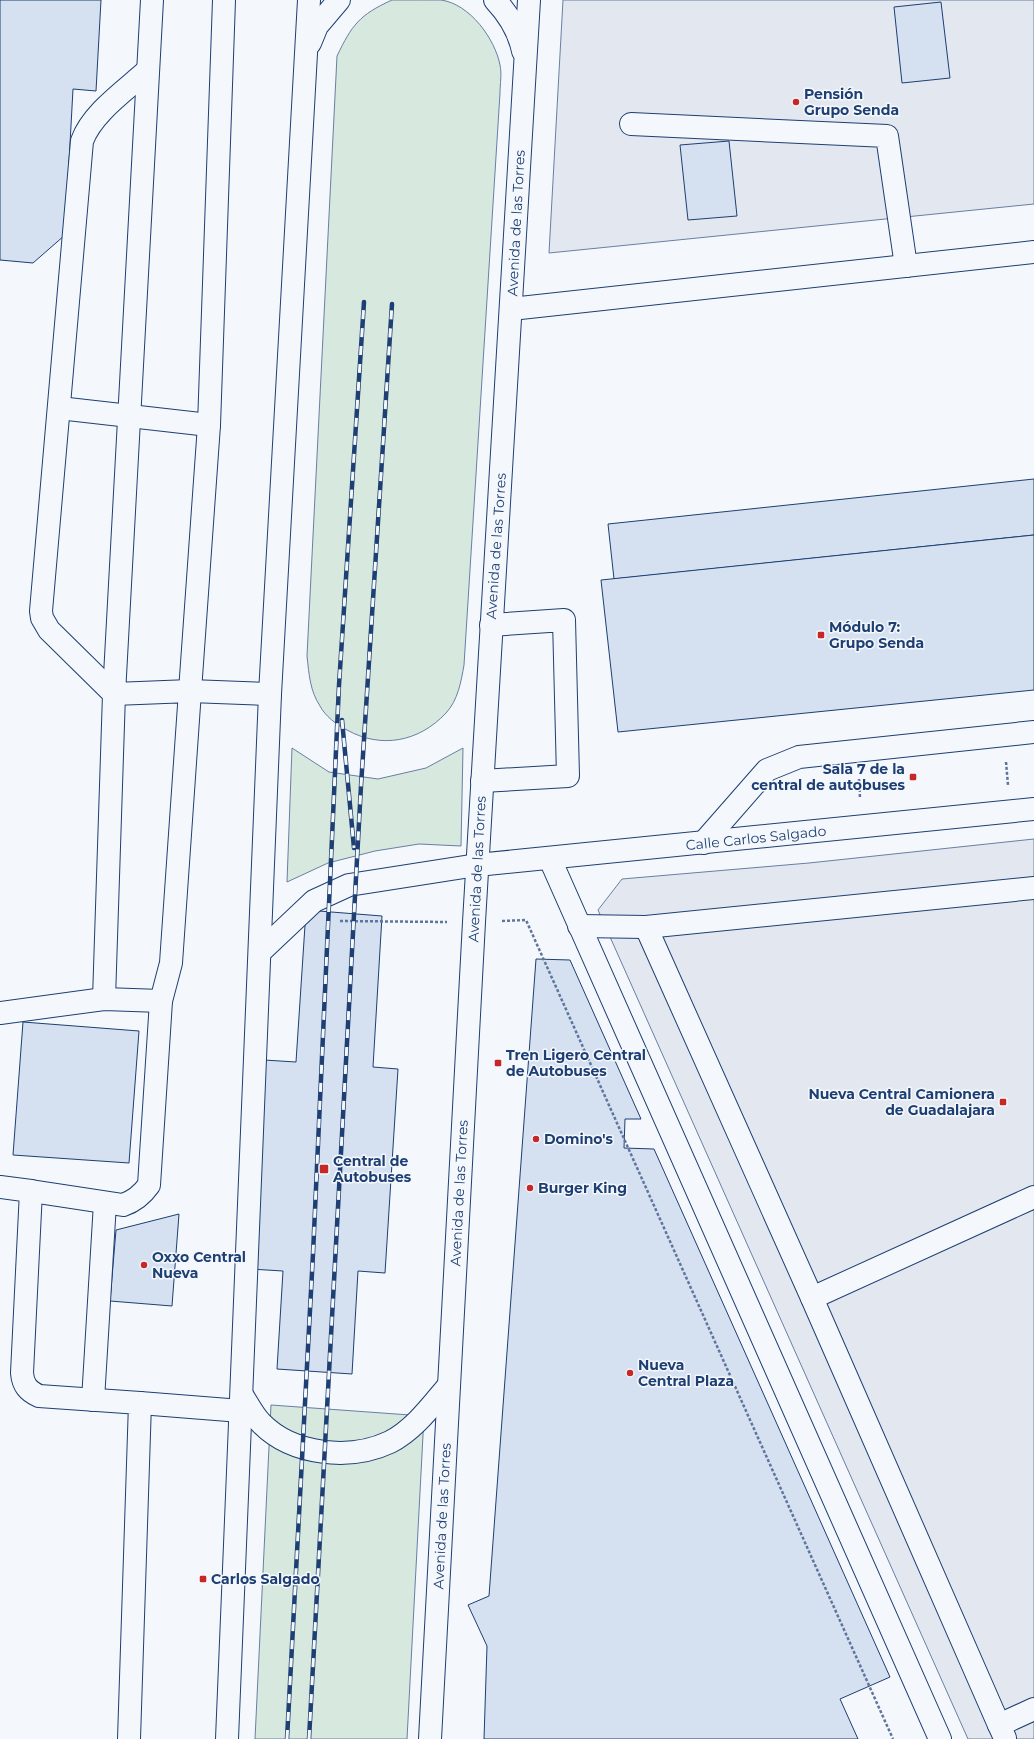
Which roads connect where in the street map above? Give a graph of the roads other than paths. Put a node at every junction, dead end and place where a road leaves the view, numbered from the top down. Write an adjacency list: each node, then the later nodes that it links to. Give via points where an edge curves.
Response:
1 (152, 0): 8 (street)
2 (224, 0): 16 (street)
3 (309, 0): 7 (street)
4 (340, 0): 7 (street, via 317,26)
5 (495, 0): 9 (street, via 506,11 516,29 523,49)
6 (529, 0): 9 (street, Avenida de las Torres)
7 (306, 59): 20 (street)
8 (148, 70): 14 (street, via 95,118 82,141); 15 (street)
9 (526, 70): 13 (street, Avenida de las Torres)
10 (631, 124): 12 (street, via 887,136)
11 (1034, 252): 12 (street)
12 (906, 266): 13 (street)
13 (511, 309): 17 (street, Avenida de las Torres)
14 (59, 408): 15 (street); 19 (street, via 42,618 49,630)
15 (130, 417): 16 (street); 19 (street)
16 (209, 425): 18 (street)
17 (491, 625): 22 (street, Avenida de las Torres); 22 (street, via 564,620 568,776)
18 (190, 691): 19 (street); 20 (street); 32 (street, via 171,963)
19 (114, 694): 31 (street)
20 (270, 694): 30 (street)
21 (1034, 732): 24 (street, via 799,757 767,770)
22 (482, 781): 26 (street, Avenida de las Torres)
23 (1034, 809): 24 (street, Calle Carlos Salgado)
24 (703, 843): 25 (street, Calle Carlos Salgado)
25 (550, 859): 26 (street, Calle Carlos Salgado); 28 (street)
26 (478, 865): 30 (street, Calle Carlos Salgado, via 349,885 314,901); 39 (street, Avenida de las Torres)
27 (1034, 888): 29 (street)
28 (579, 926): 29 (street); 48 (street)
29 (646, 927): 38 (street)
30 (260, 952): 42 (street)
31 (104, 1000): 32 (street); 33 (street)
32 (161, 1001): 37 (street, via 149,1185 142,1195 132,1202 123,1205)
33 (0, 1013)
34 (0, 1187): 35 (street)
35 (32, 1191): 37 (street); 40 (street, via 23,1381 32,1393 39,1396)
36 (1034, 1197): 38 (street)
37 (105, 1203): 40 (street)
38 (812, 1298): 44 (street)
39 (449, 1385): 42 (street, via 391,1442 358,1451 320,1452 288,1441 260,1422); 47 (street, Avenida de las Torres)
40 (93, 1400): 41 (street)
41 (140, 1403): 42 (street); 45 (street)
42 (242, 1403): 46 (street)
43 (1034, 1709): 44 (street)
44 (1002, 1732)
45 (129, 1739)
46 (227, 1739)
47 (430, 1739)
48 (940, 1739)

